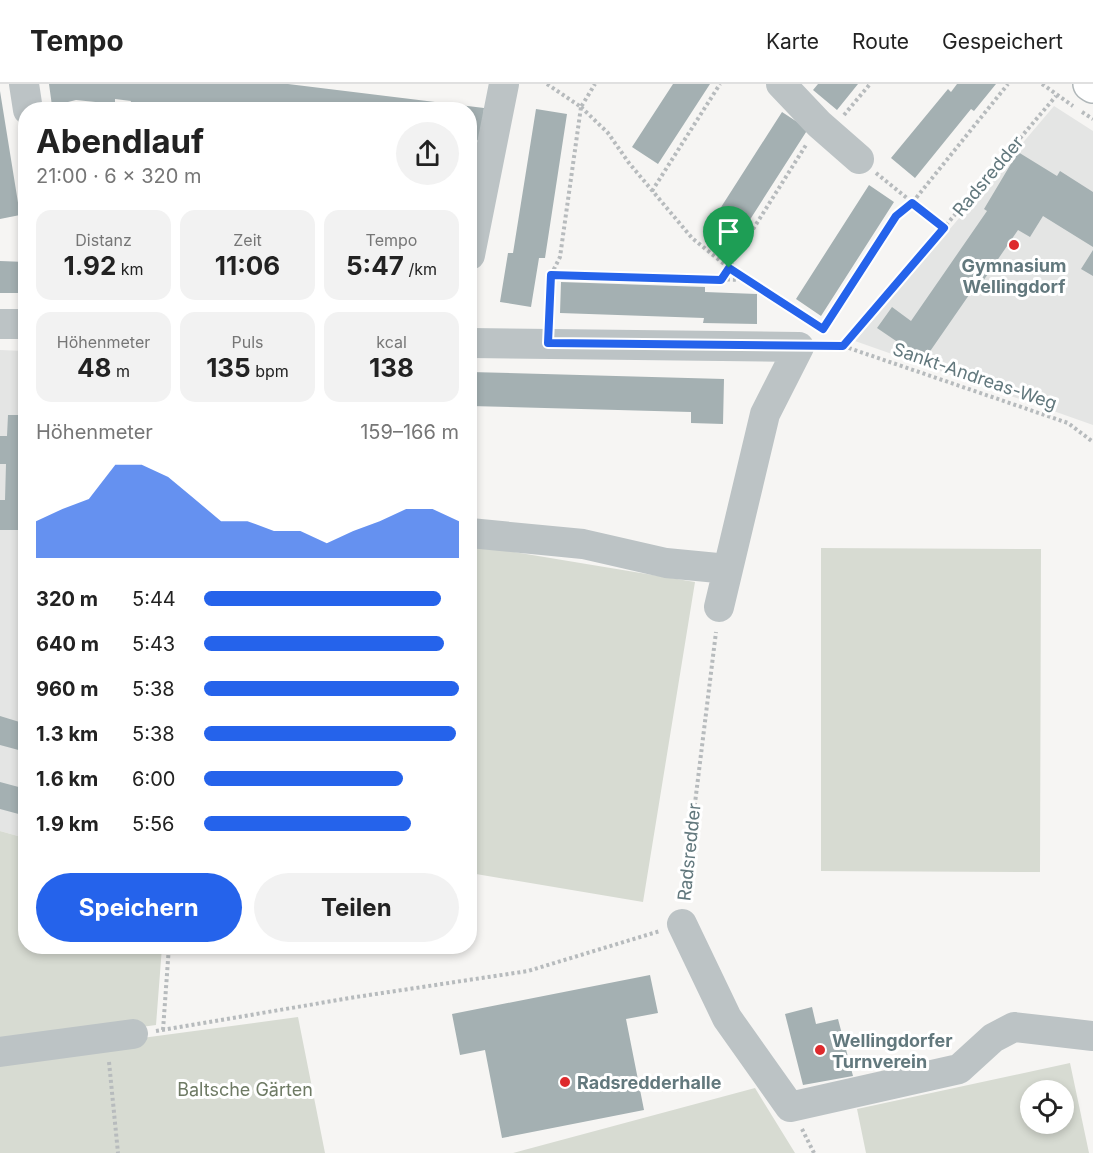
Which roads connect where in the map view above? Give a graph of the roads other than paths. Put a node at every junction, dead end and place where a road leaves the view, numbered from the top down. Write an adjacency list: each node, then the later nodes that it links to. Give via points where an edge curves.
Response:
1 (24, 84): 4 (street)
2 (502, 84): 6 (street)
3 (781, 84): 5 (street)
4 (27, 102)
5 (859, 159)
6 (477, 218)
7 (0, 324): 8 (street)
8 (18, 324)
9 (477, 342): 11 (street, via 806,346 765,414)
10 (477, 534): 11 (street, via 583,544 666,563)
11 (728, 569): 12 (street)
12 (718, 607)
13 (682, 924): 15 (street, Radsredder, via 727,1018 790,1107 959,1069 993,1038 1014,1027)
14 (132, 1034): 16 (street)
15 (1093, 1036)
16 (0, 1052)

